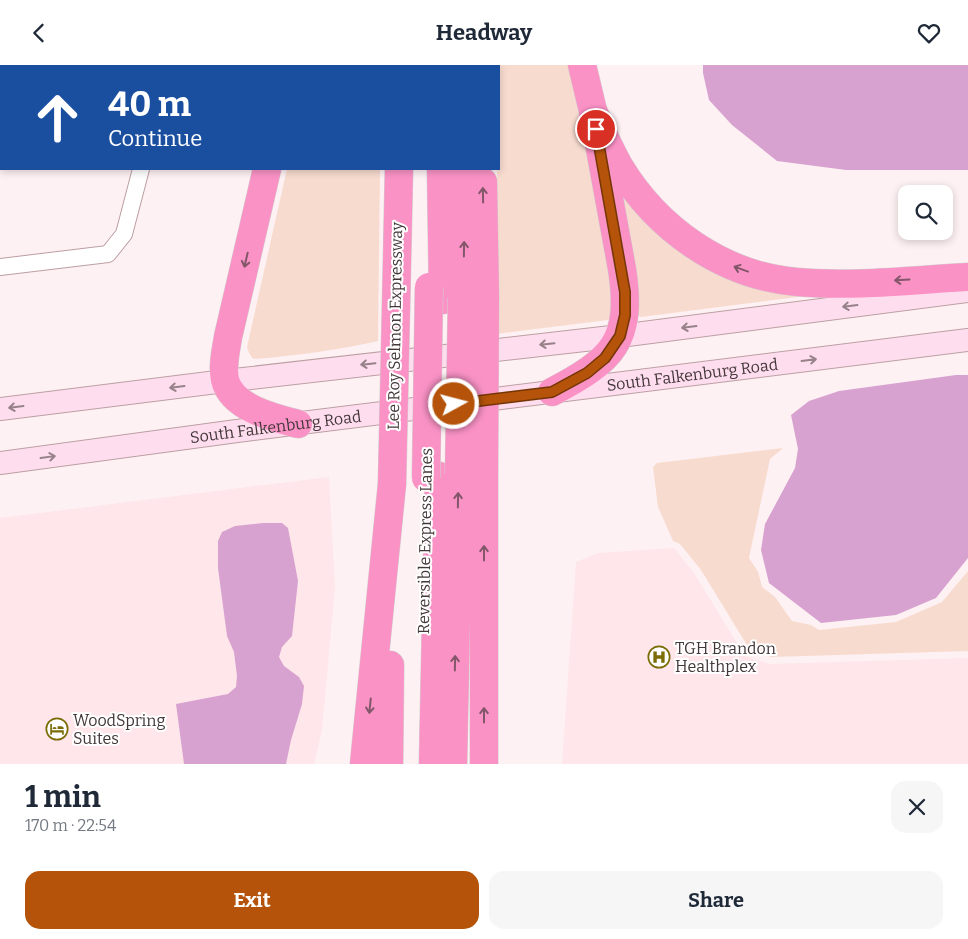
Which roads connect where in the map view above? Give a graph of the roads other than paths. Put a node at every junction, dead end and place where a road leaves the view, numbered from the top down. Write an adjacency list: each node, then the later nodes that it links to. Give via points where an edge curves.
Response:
1 (582, 65): 2 (highway)
2 (593, 111): 11 (highway, one-way to 2, via 837,284 795,282 757,274 722,261 689,243 651,209 619,166); 14 (highway, via 625,292 625,315)
3 (141, 170): 10 (street, via 124,234 108,254)
4 (267, 170): 16 (highway, one-way to 16, via 228,337)
5 (398, 170): 22 (highway, Lee Roy Selmon Expressway, bridge)
6 (431, 170): 13 (highway)
7 (441, 170): 13 (highway)
8 (466, 170): 13 (highway, one-way to 8)
9 (483, 170): 13 (highway, one-way to 9)
10 (0, 267)
11 (968, 277)
12 (968, 291): 14 (street, one-way to 14)
13 (455, 295): 21 (highway, bridge)
14 (620, 336): 16 (street, one-way to 16); 17 (highway, via 596,366)
15 (968, 340): 17 (street, South Falkenburg Road, one-way to 15)
16 (225, 381): 18 (street, one-way to 18); 19 (highway, via 251,408 268,417)
17 (552, 392): 19 (street, South Falkenburg Road)
18 (0, 409)
19 (298, 424): 20 (street, South Falkenburg Road, one-way to 19)
20 (0, 463)
21 (452, 475): 25 (highway, Reversible Express Lanes); 26 (highway); 27 (highway, one-way to 21); 28 (highway, one-way to 21)
22 (392, 484): 23 (highway, one-way to 23); 24 (highway)
23 (364, 764)
24 (389, 764)
25 (420, 764)
26 (433, 764)
27 (453, 764)
28 (484, 764)

